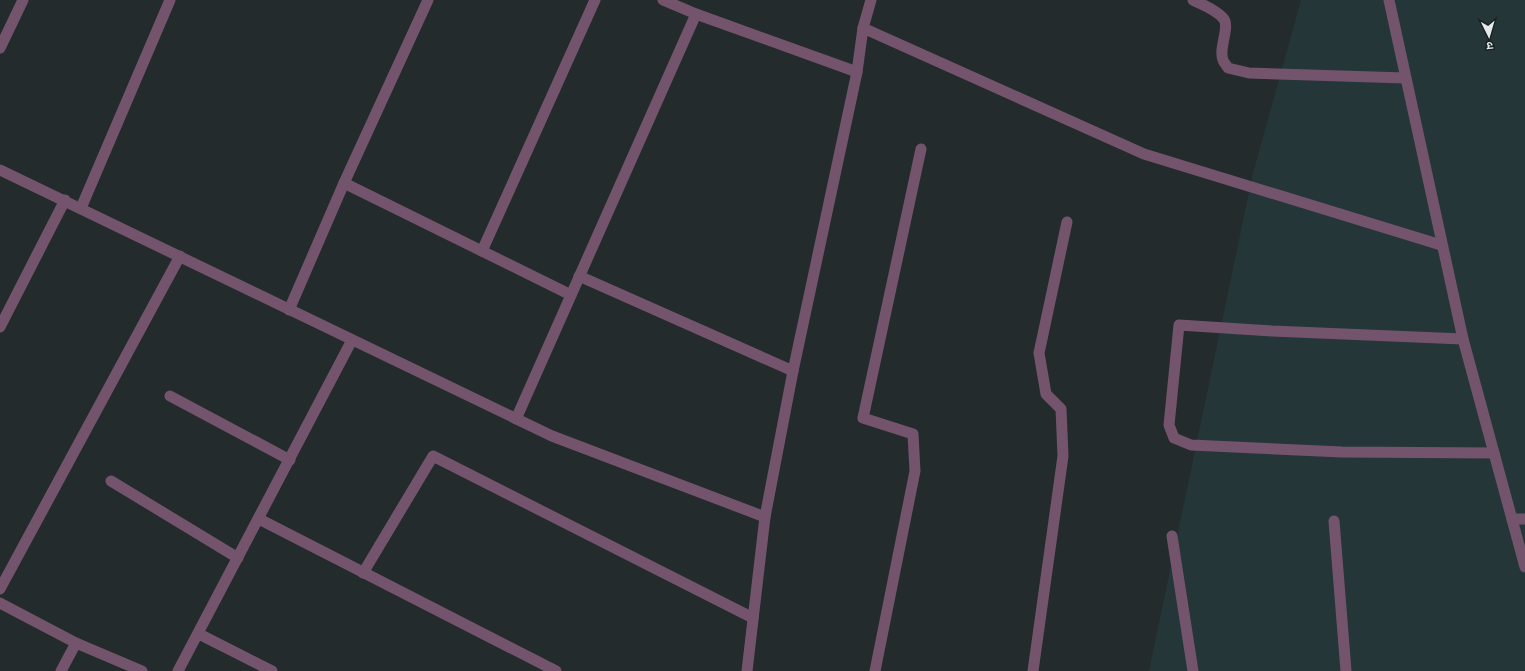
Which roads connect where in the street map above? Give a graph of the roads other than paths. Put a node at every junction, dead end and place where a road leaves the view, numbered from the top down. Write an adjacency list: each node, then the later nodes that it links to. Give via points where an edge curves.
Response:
1 (23, 0): 11 (street)
2 (170, 0): 18 (street)
3 (428, 0): 16 (street)
4 (596, 0): 21 (street)
5 (663, 0): 9 (street)
6 (871, 0): 10 (street)
7 (1193, 0): 13 (street, via 1224,18 1226,27 1222,43 1222,60 1228,68 1248,73)
8 (1389, 0): 13 (street)
9 (696, 14): 12 (street); 23 (street)
10 (863, 28): 12 (street); 20 (street, via 1144,154)
11 (0, 48)
12 (857, 72): 29 (street)
13 (1405, 78): 20 (street)
14 (921, 149): 55 (street, via 863,418 913,434 915,464)
15 (0, 170): 17 (street)
16 (344, 183): 21 (street); 25 (street)
17 (65, 200): 18 (street); 26 (street)
18 (81, 208): 22 (street)
19 (1067, 222): 56 (street, via 1039,353 1046,394 1061,409 1063,456)
20 (1441, 245): 27 (street)
21 (482, 251): 24 (street)
22 (180, 256): 25 (street); 44 (street)
23 (579, 276): 24 (street); 29 (street)
24 (571, 295): 31 (street)
25 (289, 310): 28 (street)
26 (0, 328)
27 (1463, 338): 32 (street); 32 (street, via 1179,325 1169,425 1174,438 1191,445 1342,452)
28 (352, 340): 31 (street); 33 (street)
29 (793, 371): 35 (street)
30 (170, 396): 33 (street)
31 (516, 419): 35 (street, via 552,436)
32 (1494, 453): 37 (street)
33 (290, 460): 36 (street)
34 (111, 481): 41 (street)
35 (765, 517): 46 (street)
36 (259, 519): 41 (street); 43 (street)
37 (1512, 519): 38 (street); 42 (street)
38 (1525, 519)
39 (1334, 521): 58 (street)
40 (1172, 536): 57 (street)
41 (238, 558): 47 (street)
42 (1525, 567)
43 (363, 573): 46 (street, via 433,456); 53 (street)
44 (0, 589)
45 (0, 603): 48 (street)
46 (754, 618): 54 (street)
47 (199, 634): 51 (street); 52 (street)
48 (76, 643): 49 (street); 50 (street)
49 (61, 671)
50 (142, 671)
51 (178, 671)
52 (272, 671)
53 (556, 671)
54 (747, 671)
55 (875, 671)
56 (1032, 671)
57 (1192, 671)
58 (1346, 671)

